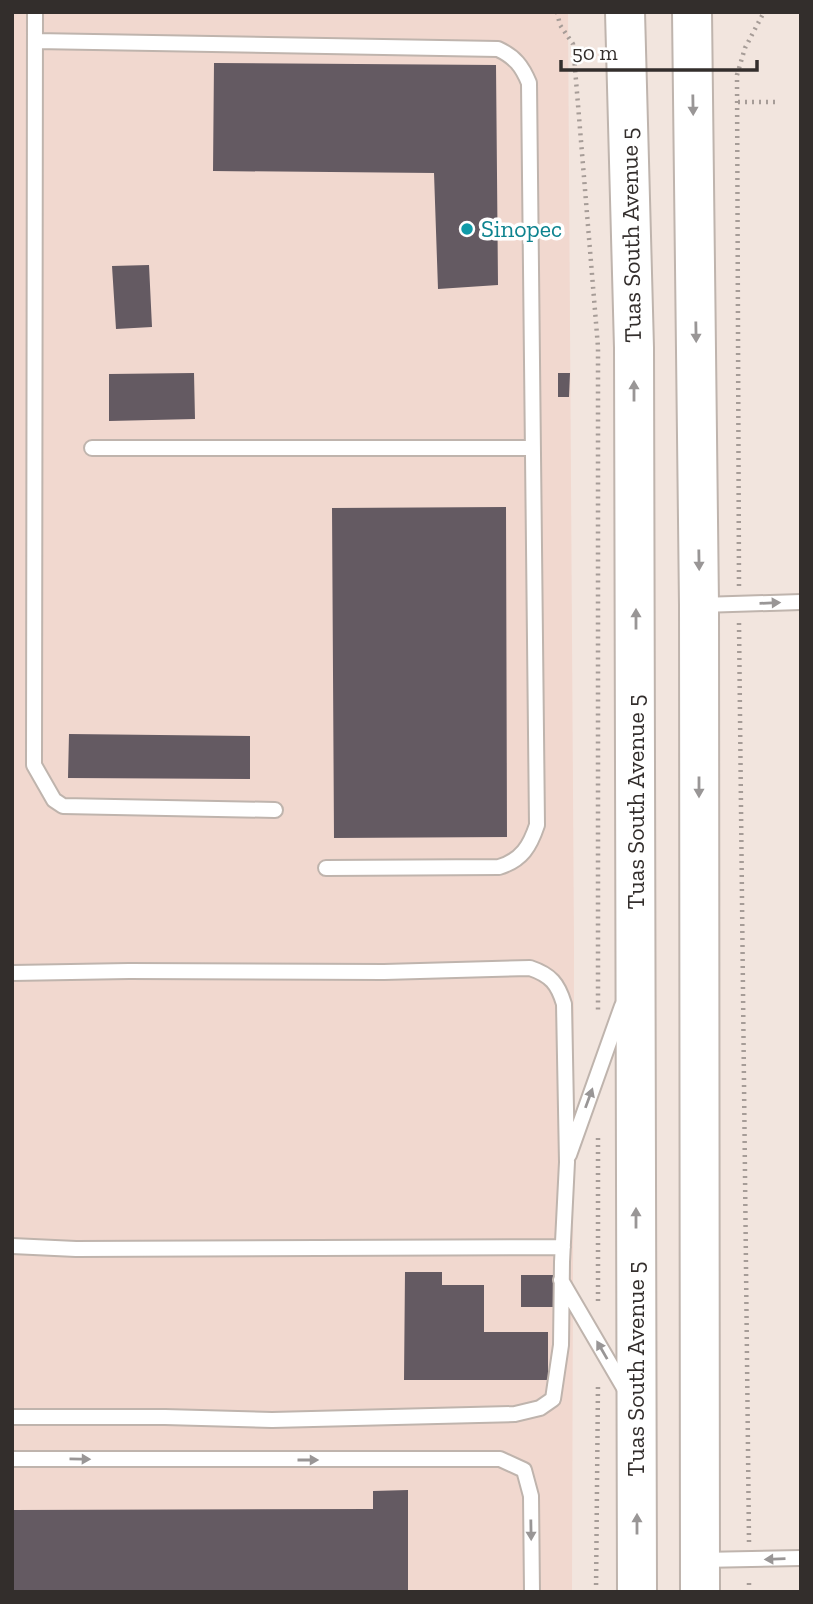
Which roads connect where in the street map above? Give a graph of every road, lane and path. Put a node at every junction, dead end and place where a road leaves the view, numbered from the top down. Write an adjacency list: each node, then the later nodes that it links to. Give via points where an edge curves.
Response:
1 (36, 12): 6 (lane)
2 (557, 12): 18 (path, via 573,44 598,347)
3 (625, 12): 16 (street, Tuas South Avenue 5, one-way to 3, via 633,279)
4 (764, 12): 7 (path, via 737,75)
5 (697, 19): 13 (street, one-way to 13)
6 (36, 41): 10 (lane, via 498,49 512,56 528,83); 14 (lane, via 34,765 54,800 63,806)
7 (738, 102): 8 (path); 12 (path)
8 (778, 102)
9 (92, 448): 10 (lane)
10 (533, 448): 15 (lane, via 537,825 530,846 499,867)
11 (801, 602): 12 (lane, one-way to 11)
12 (739, 604): 13 (lane); 29 (path)
13 (699, 605): 30 (street, one-way to 30)
14 (275, 810)
15 (326, 868)
16 (636, 968): 20 (lane, one-way to 16); 25 (street, Tuas South Avenue 5, one-way to 16)
17 (12, 974): 20 (lane, via 540,971 559,987 564,1004)
18 (598, 1022)
19 (598, 1129): 24 (path)
20 (567, 1163): 22 (lane)
21 (12, 1246): 22 (lane)
22 (563, 1247): 23 (lane)
23 (561, 1280): 24 (lane); 26 (lane, via 561,1345 553,1399 540,1408 515,1414 272,1420)
24 (598, 1343): 25 (lane, one-way to 24); 32 (path)
25 (637, 1409): 33 (street, Tuas South Avenue 5, one-way to 25)
26 (12, 1418)
27 (12, 1459): 31 (lane, one-way to 31, via 500,1459 524,1470 531,1496)
28 (801, 1558): 29 (lane, one-way to 29)
29 (749, 1559): 30 (lane); 34 (path)
30 (700, 1576)
31 (532, 1592)
32 (596, 1592)
33 (636, 1592)
34 (749, 1592)

